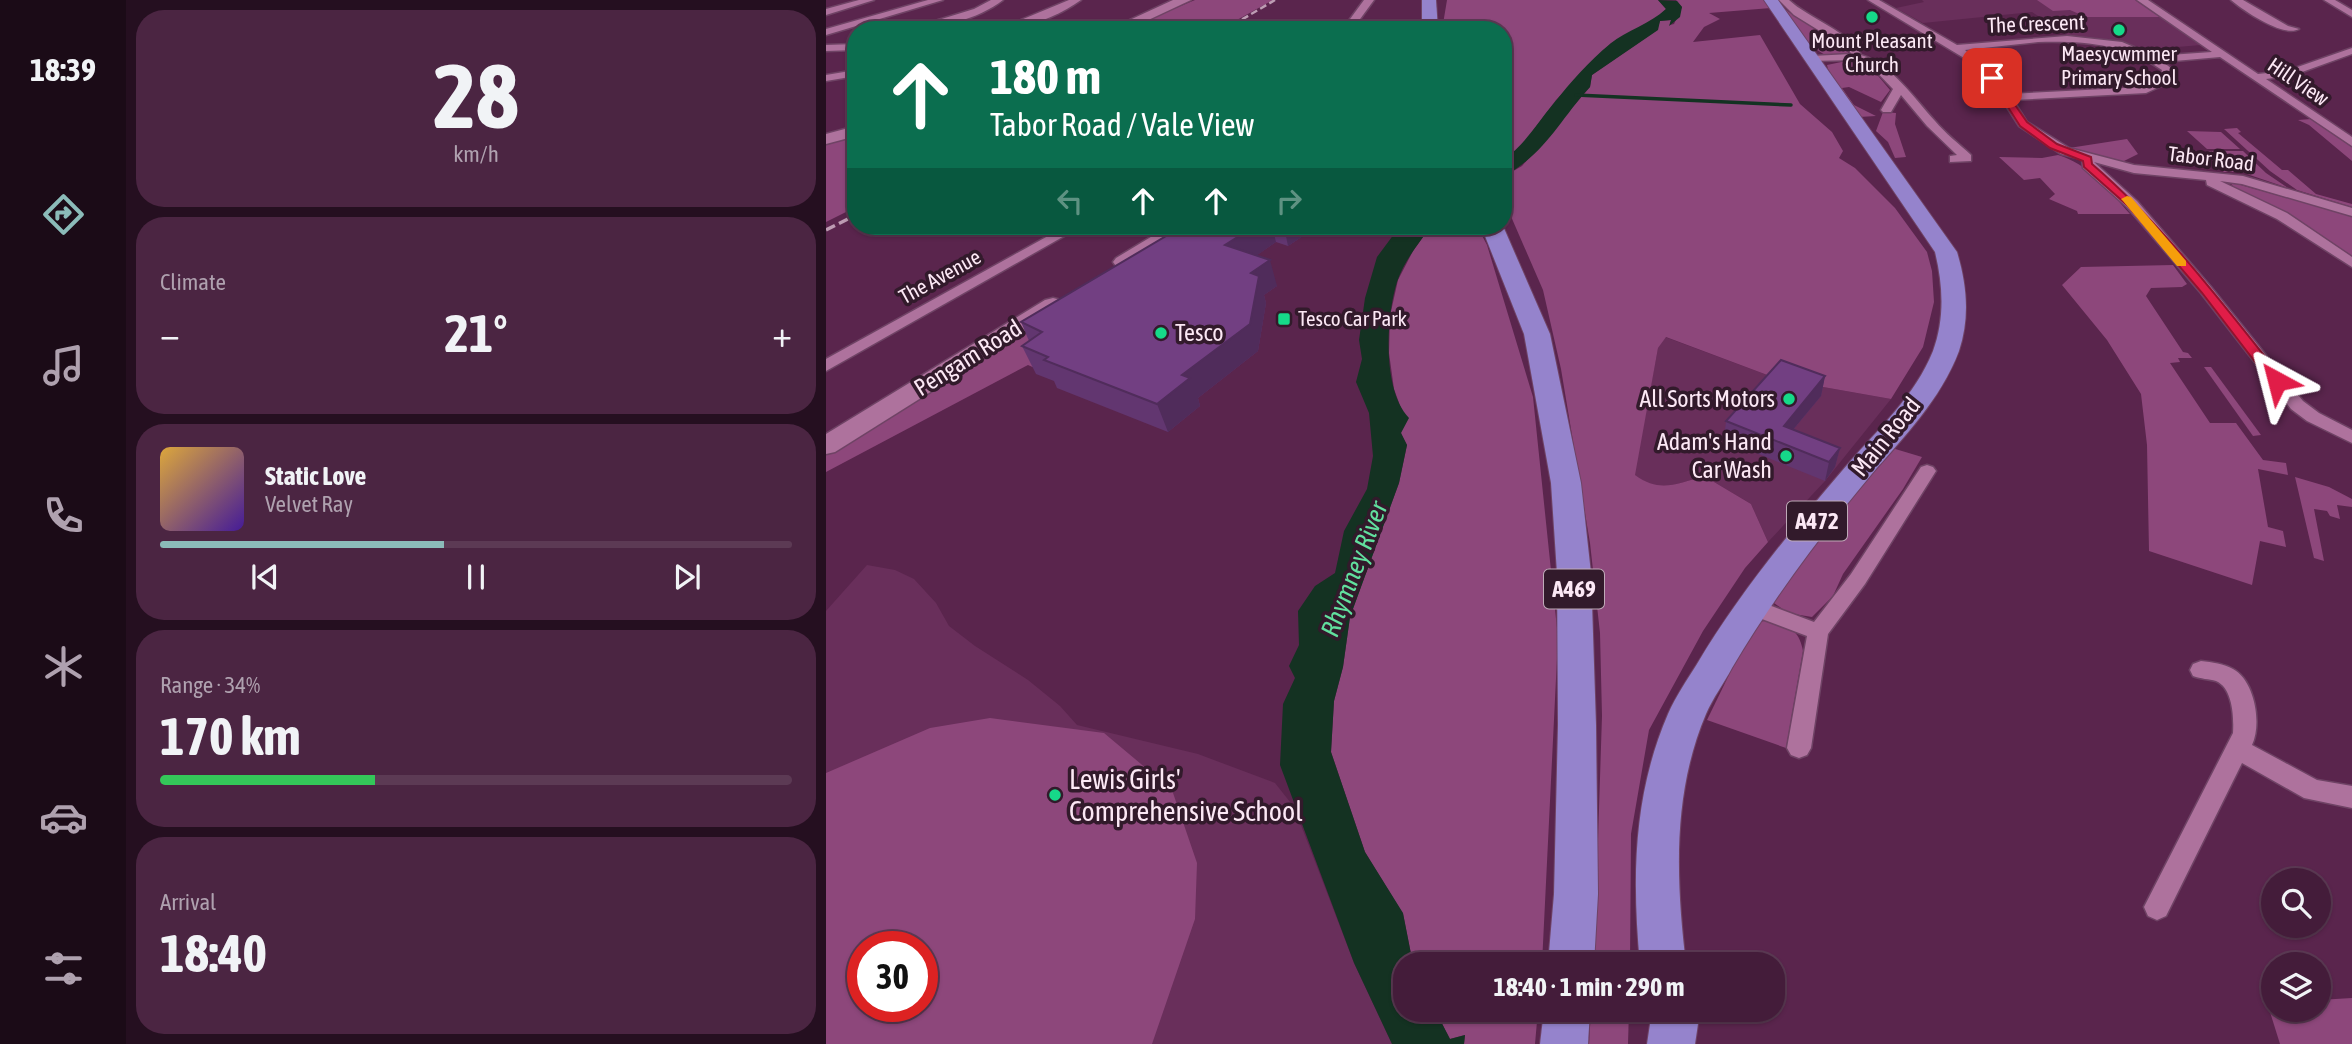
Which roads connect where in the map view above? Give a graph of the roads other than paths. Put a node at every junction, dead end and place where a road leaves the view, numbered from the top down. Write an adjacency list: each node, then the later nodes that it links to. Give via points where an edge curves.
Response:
1 (869, 0): 15 (street)
2 (938, 0): 17 (street)
3 (998, 0): 18 (street)
4 (1076, 0): 19 (street)
5 (1184, 0): 20 (street)
6 (1368, 0): 21 (street)
7 (1429, 0): 22 (main road)
8 (1439, 0): 23 (main road)
9 (1771, 0): 33 (main road, Main Road / A472)
10 (1784, 0): 32 (street, via 1856,50)
11 (1873, 0): 29 (street, Tabor Road)
12 (2142, 0): 31 (street, Hill View)
13 (2236, 0): 25 (street, via 2286,29)
14 (2329, 0): 16 (street)
15 (826, 12)
16 (2352, 14)
17 (864, 21)
18 (942, 21)
19 (1029, 21)
20 (1136, 21)
21 (1353, 21)
22 (1430, 21)
23 (1432, 21)
24 (847, 26): 26 (street)
25 (2294, 29)
26 (826, 32)
27 (847, 47): 28 (street)
28 (826, 48)
29 (1956, 48): 34 (street, The Crescent, via 2073,38 2123,46); 39 (street, Tabor Road, via 1992,78)
30 (2352, 51): 36 (street, via 2287,74)
31 (2222, 54): 34 (street, The Crescent); 36 (street, Hill View)
32 (1857, 58): 33 (street); 38 (street, via 1876,63)
33 (1812, 59): 58 (main road, Main Road / A472, via 1946,252 1954,277 1955,322 1940,365 1909,411 1809,531)
34 (2156, 59): 39 (street, via 2168,69 2168,77 2146,90)
35 (847, 74): 37 (street)
36 (2255, 77): 43 (street, Hill View)
37 (826, 78)
38 (1899, 89): 40 (street); 44 (street, via 1967,158)
39 (2006, 97): 45 (street, Tabor Road, via 2023,124 2042,139)
40 (1887, 110)
41 (847, 133): 42 (street)
42 (826, 139)
43 (2352, 142)
44 (1954, 159)
45 (2088, 159): 46 (street, Tabor Road); 55 (street, via 2087,165 2132,204 2206,290 2297,405)
46 (2197, 176): 47 (street, Tabor Road, via 2243,180); 51 (street, via 2282,216)
47 (2352, 212)
48 (1059, 235): 54 (street, The Avenue)
49 (1167, 235): 52 (street)
50 (1496, 235): 65 (main road, A469, via 1538,334 1566,483 1574,573 1577,725)
51 (2352, 263)
52 (1110, 270)
53 (1074, 292): 56 (street, Pengam Road)
54 (826, 366)
55 (2352, 437)
56 (826, 446)
57 (1927, 471): 59 (street)
58 (1753, 607): 59 (street); 66 (main road, Main Road / A472, via 1685,718 1668,771 1656,830)
59 (1818, 632): 61 (street)
60 (2201, 670): 62 (street, via 2222,674 2236,687 2246,724)
61 (1799, 748)
62 (2238, 749): 63 (street, via 2313,790); 64 (street)
63 (2352, 797)
64 (2157, 907)
65 (1572, 952)
66 (1662, 952)
67 (1566, 1022): 68 (main road)
68 (1564, 1044)

